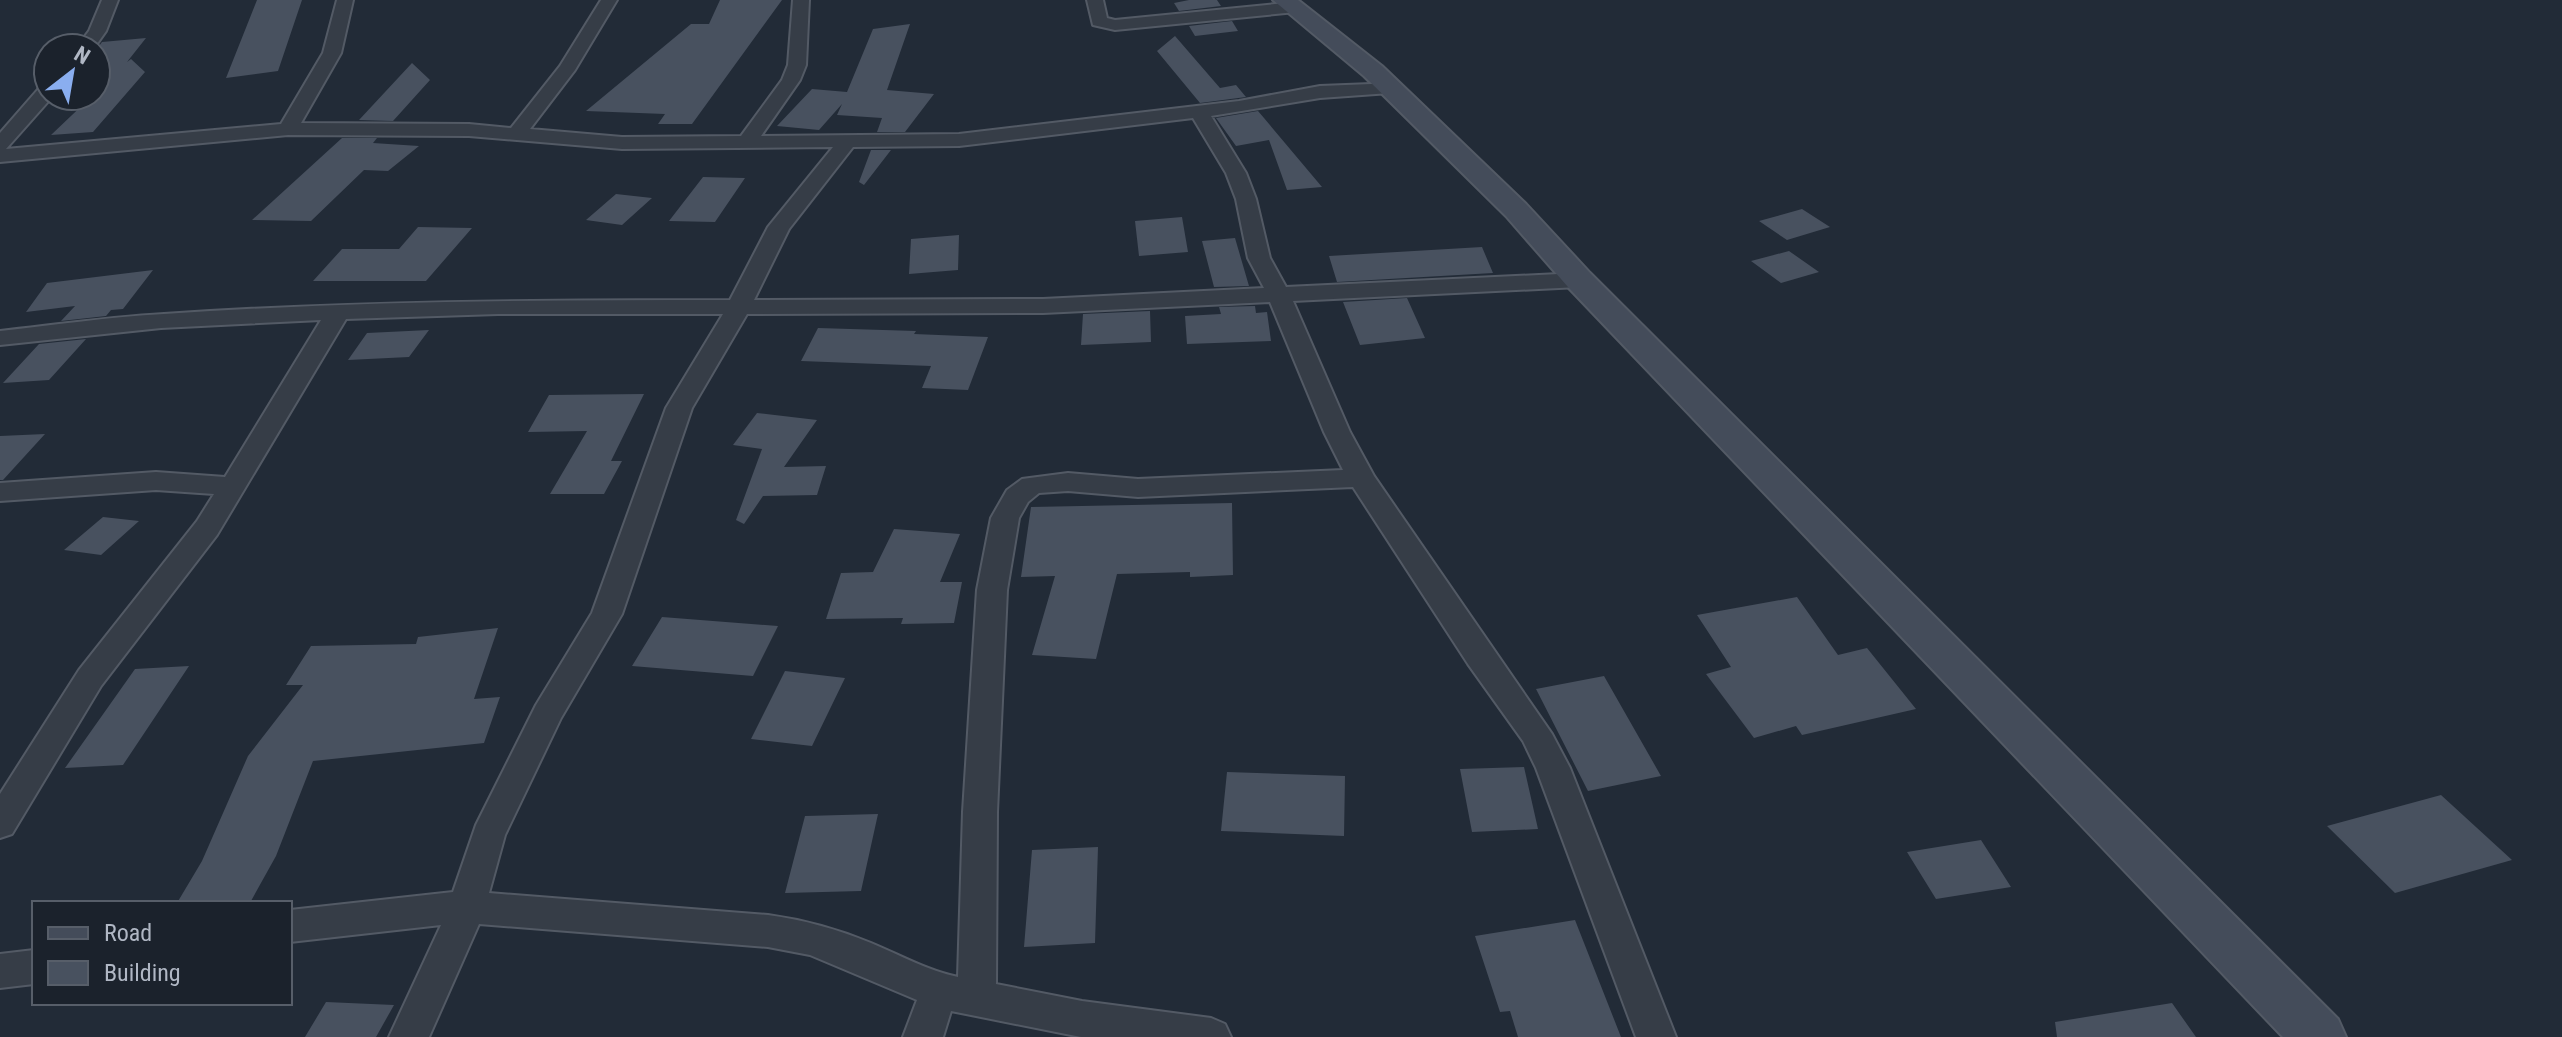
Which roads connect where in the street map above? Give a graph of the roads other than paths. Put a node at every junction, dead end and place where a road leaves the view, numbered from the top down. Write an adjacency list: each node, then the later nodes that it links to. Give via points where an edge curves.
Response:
1 (110, 0): 7 (street)
2 (345, 0): 11 (street, via 332,53)
3 (609, 0): 12 (street, via 558,84)
4 (801, 0): 13 (street, via 797,65)
5 (1095, 0): 6 (street, via 1099,21 1115,25)
6 (1290, 4): 8 (street)
7 (96, 32)
8 (1390, 87): 10 (street, via 1320,92); 17 (street)
9 (32, 108): 15 (street)
10 (1199, 112): 14 (street, via 979,139); 18 (street, via 1236,173 1259,258)
11 (288, 129): 12 (street); 16 (street)
12 (516, 134): 13 (street, via 622,143)
13 (748, 140): 14 (street)
14 (846, 143): 19 (street, via 779,227)
15 (0, 145)
16 (0, 156)
17 (1579, 280): 18 (street); 36 (street)
18 (1279, 296): 19 (street, via 1043,306); 22 (street)
19 (739, 306): 20 (street); 26 (street, via 679,408 607,614 547,714 488,835)
20 (338, 312): 21 (street, via 161,321); 23 (street)
21 (0, 338)
22 (1361, 478): 31 (street, via 1138,488 1068,482 1032,485 1017,496 1005,518 992,590); 35 (street, via 1536,734)
23 (233, 486): 24 (street, via 156,481); 25 (street, via 207,528 90,678)
24 (0, 492)
25 (0, 824)
26 (467, 907): 27 (street); 30 (street, via 810,938); 32 (street)
27 (292, 926)
28 (32, 967): 29 (street)
29 (0, 971)
30 (939, 991): 31 (street); 33 (street)
31 (977, 999): 34 (street)
32 (409, 1037)
33 (923, 1037)
34 (1211, 1037)
35 (1656, 1037)
36 (2319, 1037)

